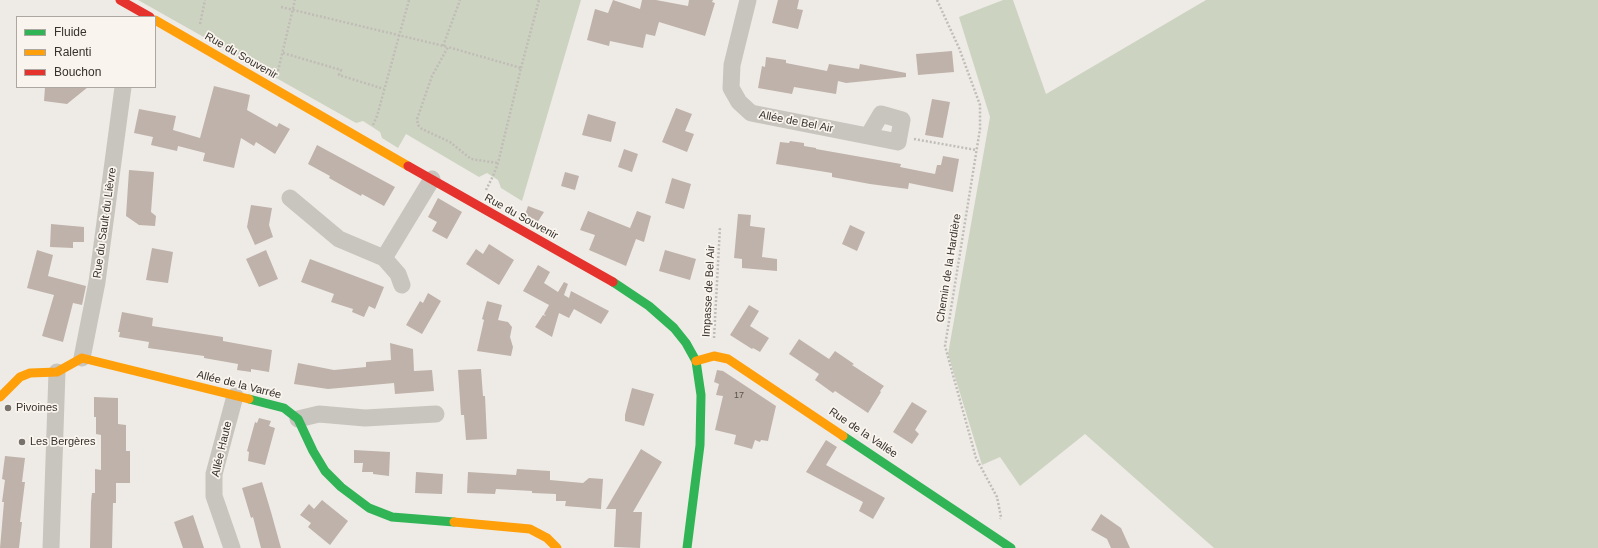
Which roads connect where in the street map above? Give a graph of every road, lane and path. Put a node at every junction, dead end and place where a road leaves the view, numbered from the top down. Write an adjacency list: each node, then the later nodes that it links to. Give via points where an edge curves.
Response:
1 (120, 0): 11 (street)
2 (205, 0): 13 (path)
3 (295, 0): 10 (path)
4 (409, 0): 14 (path)
5 (460, 0): 15 (path)
6 (539, 0): 17 (path)
7 (748, 0): 21 (street, Allée de Bel Air, via 732,65 731,88 739,102 751,113)
8 (937, 0): 23 (path, Chemin de la Hardière, via 959,48 980,105 980,129)
9 (281, 8): 10 (path)
10 (293, 11): 14 (path); 19 (path, via 282,53 341,70 339,75)
11 (140, 14)
12 (156, 21): 25 (street, Rue du Souvenir)
13 (200, 29)
14 (399, 36): 15 (path); 19 (path)
15 (443, 46): 16 (path)
16 (448, 47): 17 (path); 24 (path, via 432,76 417,119 418,125 422,130 450,142 471,159)
17 (521, 68): 24 (path)
18 (123, 88): 32 (street, Rue du Sault du Lièvre, via 97,282)
19 (384, 89): 20 (path)
20 (372, 127)
21 (868, 136): 22 (street, Allée de Bel Air, via 898,142); 22 (street, via 881,114 902,120)
22 (899, 136): 23 (path)
23 (976, 150): 39 (path, Chemin de la Hardière, via 945,346 976,458 997,498 1001,517)
24 (498, 162): 27 (path)
25 (432, 179): 27 (street, Rue du Souvenir); 29 (street)
26 (290, 198): 29 (street, via 339,239)
27 (477, 206): 33 (street, Rue du Souvenir, via 624,289 649,306 674,328)
28 (720, 228): 31 (path, Impasse de Bel Air)
29 (384, 258): 30 (street, via 398,274)
30 (402, 285)
31 (714, 356): 33 (street); 39 (street, Rue de la Vallée, via 728,358 744,368)
32 (82, 358): 34 (street); 35 (street, Allée de la Varrée)
33 (696, 361): 43 (street, Rue du Souvenir, via 700,395 700,445)
34 (57, 372): 36 (street, via 30,372 20,377); 40 (street)
35 (235, 396): 38 (street, Allée de la Varrée, via 284,408); 41 (street, Allée Haute, via 214,474 214,496)
36 (0, 397)
37 (436, 414): 38 (street, via 365,418 319,414)
38 (298, 418): 42 (street, via 325,471 369,508 392,517 530,529 547,538)
39 (992, 536): 44 (street, Rue de la Vallée)
40 (51, 548)
41 (232, 548)
42 (557, 548)
43 (687, 548)
44 (1011, 548)

